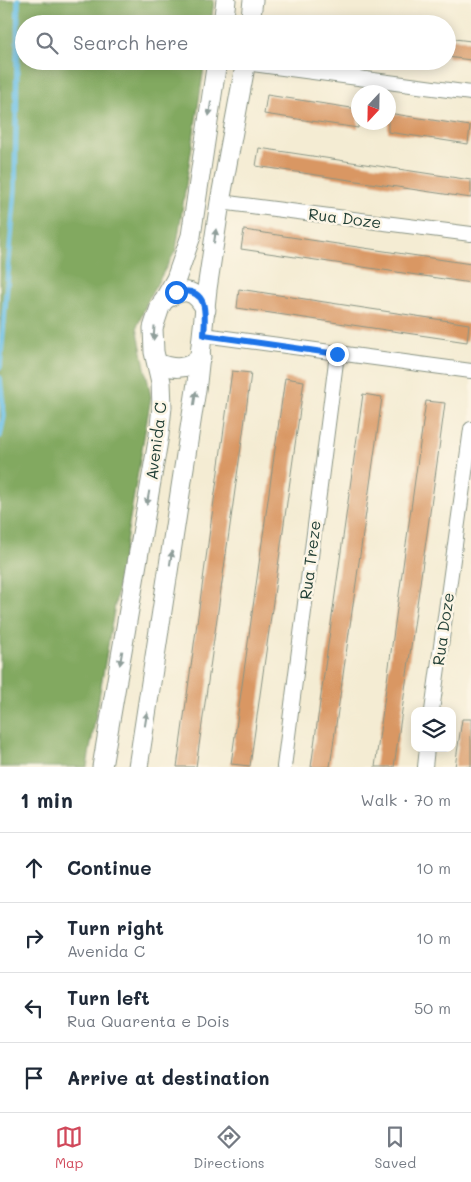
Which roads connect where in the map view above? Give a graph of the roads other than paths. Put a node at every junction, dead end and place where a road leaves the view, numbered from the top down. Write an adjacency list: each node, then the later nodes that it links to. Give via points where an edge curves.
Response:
1 (226, 0): 3 (street)
2 (253, 0): 4 (street)
3 (224, 15)
4 (251, 15)
5 (216, 70): 11 (street, Avenida C, one-way to 11, via 191,236 176,279)
6 (245, 70): 9 (street, Avenida C)
7 (304, 70): 8 (street)
8 (471, 93)
9 (220, 202): 10 (street, Rua Doze); 12 (street, Avenida C, one-way to 9)
10 (471, 234)
11 (163, 301): 12 (street, via 176,292 184,291 200,298); 16 (street, Avenida C, one-way to 16, via 153,328)
12 (206, 310): 13 (street, Avenida C)
13 (204, 335): 14 (street); 15 (street, Avenida C)
14 (337, 354): 17 (street); 23 (street, Rua Treze)
15 (201, 357): 16 (street, via 186,368); 22 (street, Avenida C, one-way to 15)
16 (157, 363): 21 (street, Avenida C, one-way to 21, via 162,407 159,435)
17 (471, 372)
18 (471, 429): 19 (street, Rua Doze)
19 (433, 707)
20 (426, 752): 24 (street)
21 (102, 767)
22 (138, 767)
23 (284, 767)
24 (424, 767)

